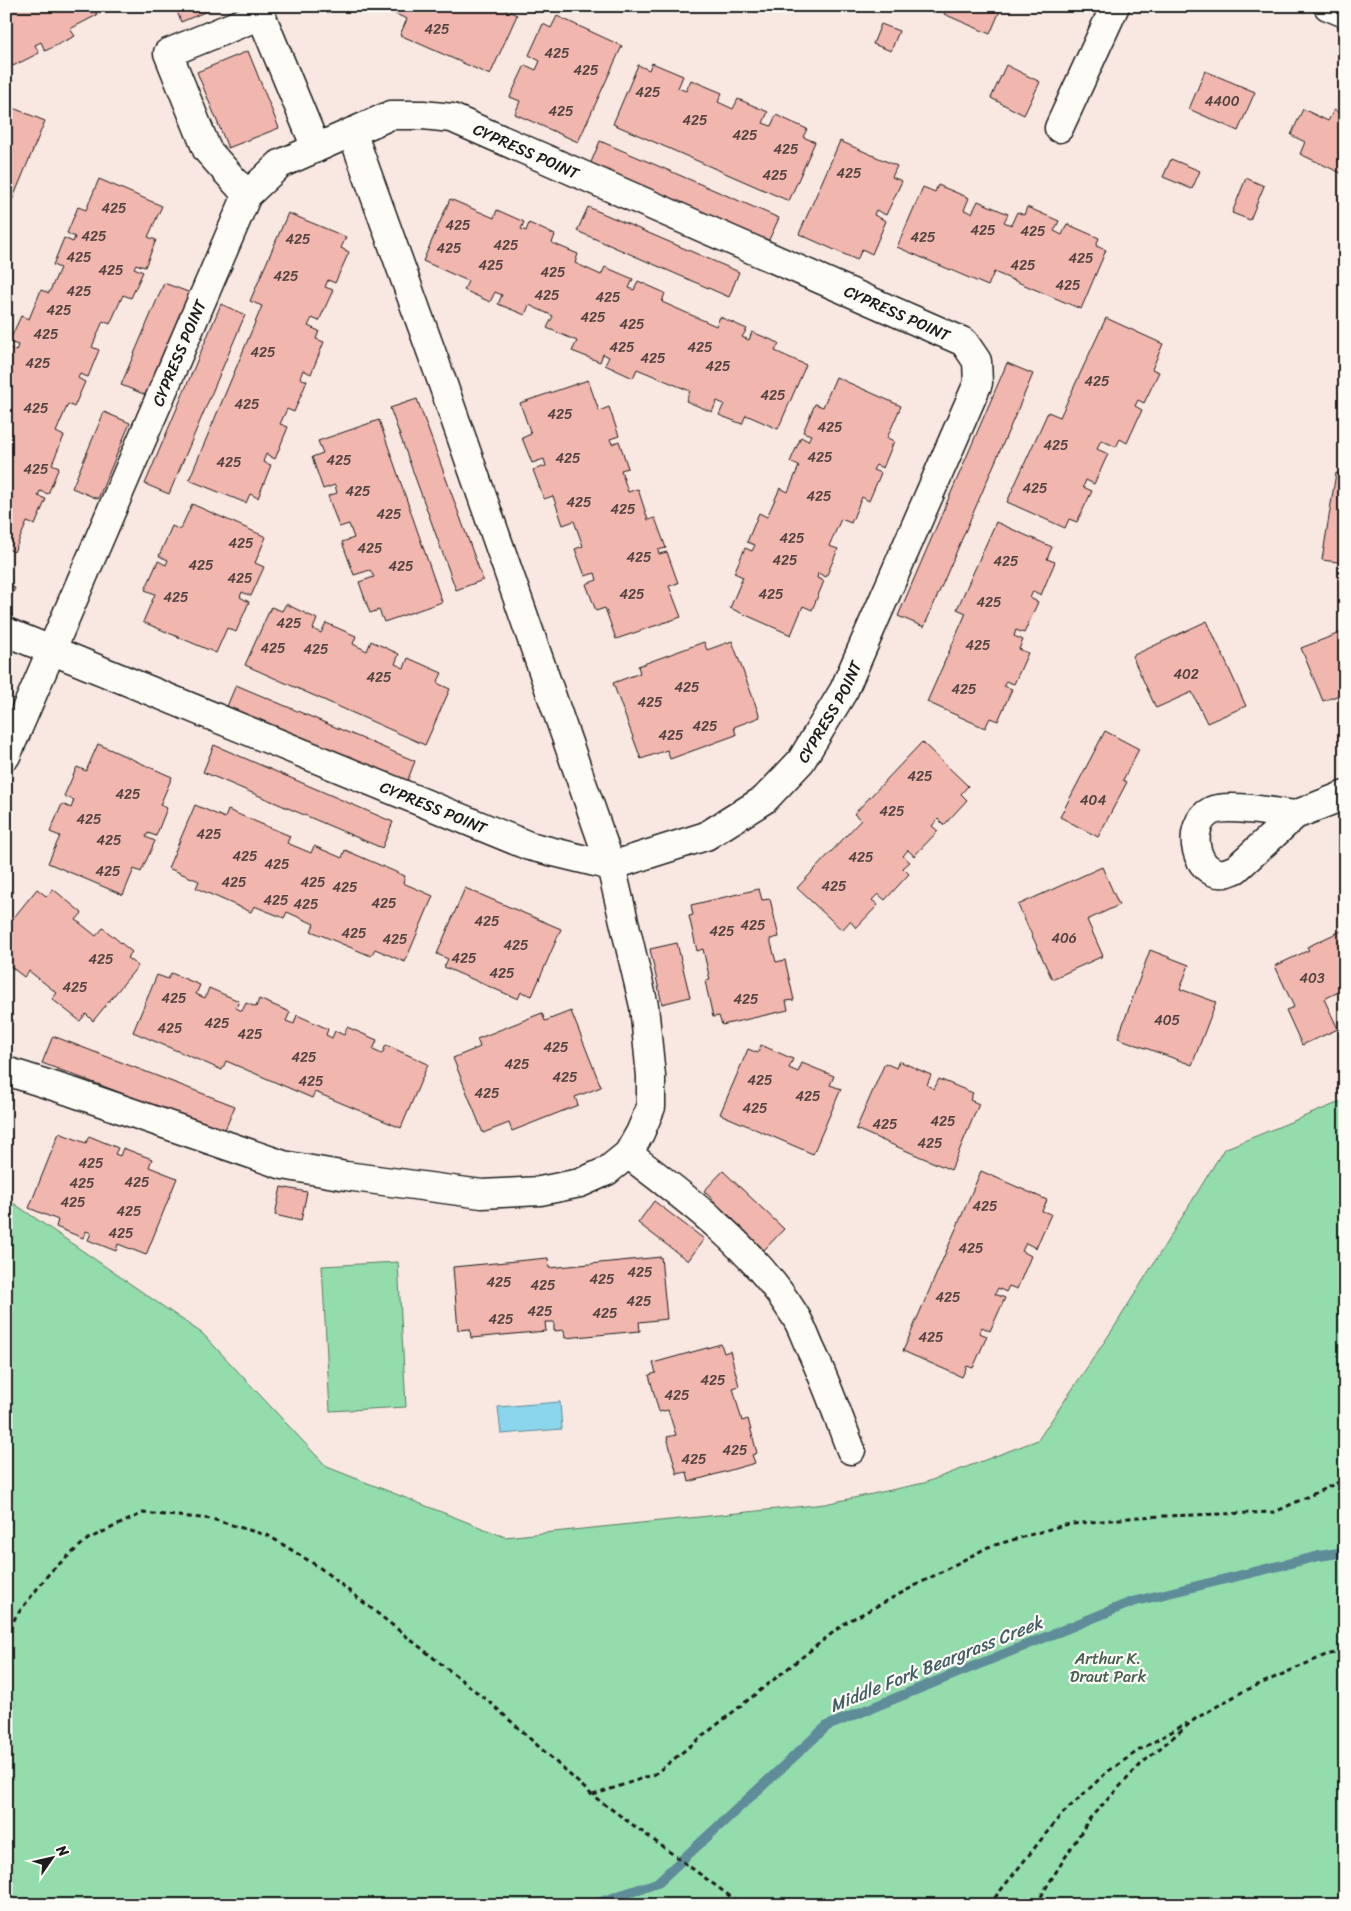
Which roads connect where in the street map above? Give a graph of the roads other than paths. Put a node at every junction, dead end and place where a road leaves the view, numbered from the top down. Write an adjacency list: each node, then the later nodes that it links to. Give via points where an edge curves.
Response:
1 (1115, 6): 4 (street)
2 (1328, 6): 3 (street)
3 (1345, 13)
4 (1059, 128)
5 (352, 132): 6 (street, CYPRESS POINT); 13 (street); 13 (street, CYPRESS POINT, via 391,115 452,118 964,342 977,361 978,384 844,690 801,761 765,799 706,836)
6 (316, 148): 7 (street, CYPRESS POINT, via 280,164); 7 (street, via 261,14 168,53 207,150)
7 (248, 195): 9 (street, CYPRESS POINT)
8 (6, 632): 9 (street, CYPRESS POINT)
9 (51, 650): 10 (street); 13 (street, CYPRESS POINT, via 528,846)
10 (6, 756)
11 (1345, 795): 12 (street)
12 (1295, 815)
13 (611, 866): 15 (street, via 644,1006 651,1076 651,1107)
14 (6, 1071): 15 (street, via 283,1165 462,1192 540,1191 580,1183 607,1171)
15 (628, 1154): 16 (street, via 687,1199 773,1283 796,1315)
16 (851, 1450)

